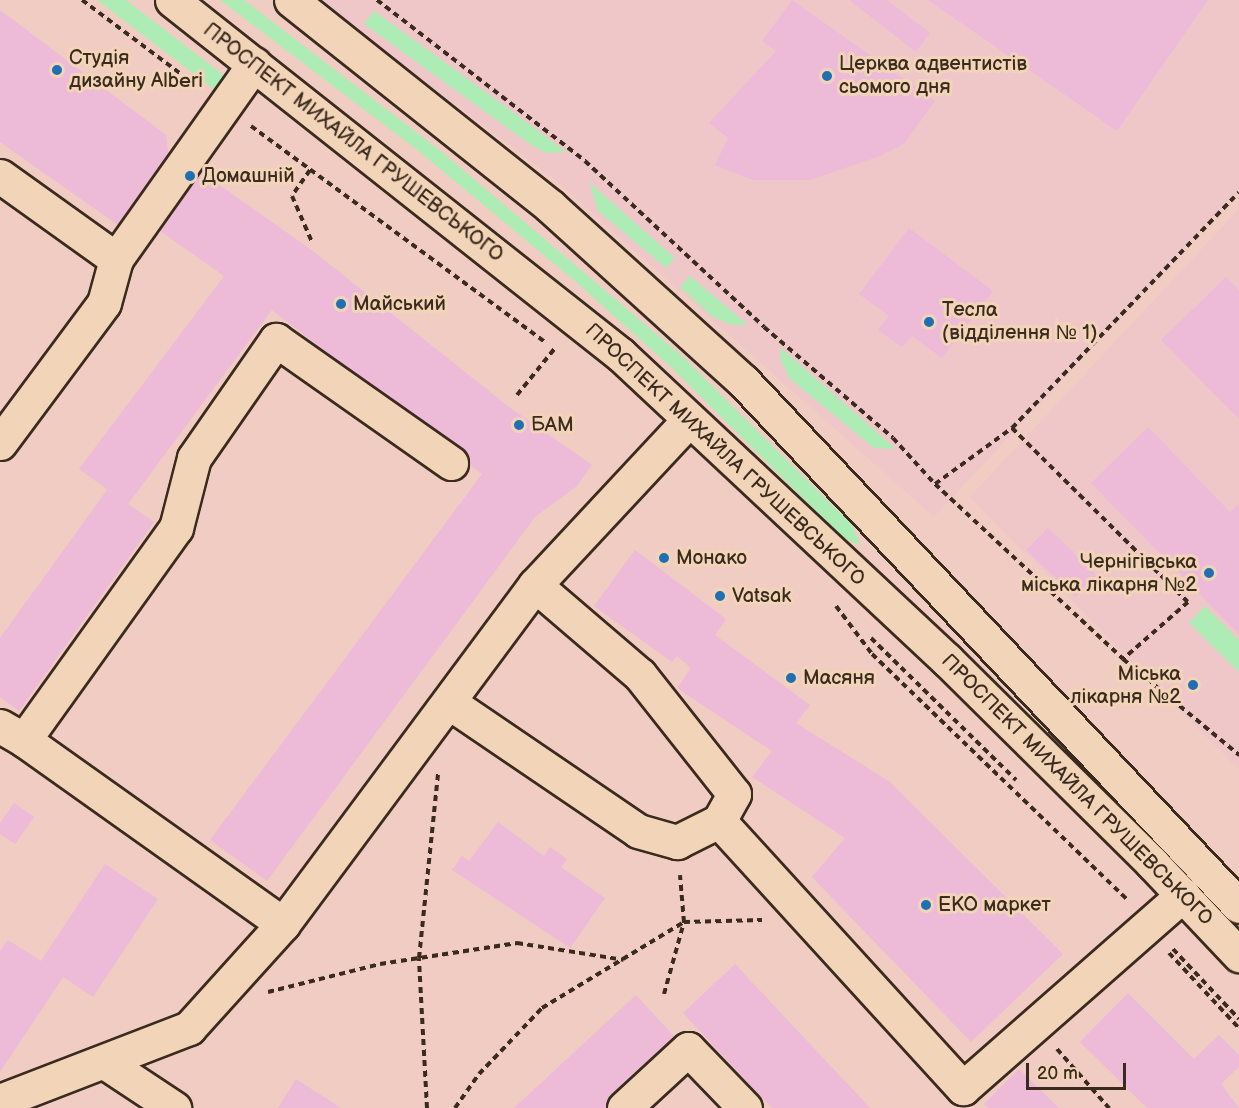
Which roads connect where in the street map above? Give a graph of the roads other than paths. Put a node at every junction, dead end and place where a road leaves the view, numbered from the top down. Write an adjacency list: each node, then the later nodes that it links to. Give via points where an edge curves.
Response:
1 (172, 0): 3 (main road, ПРОСПЕКТ МИХАЙЛА ГРУШЕВСЬКОГО)
2 (291, 0): 14 (main road, ПРОСПЕКТ МИХАЙЛА ГРУШЕВСЬКОГО, via 551,207 743,381)
3 (254, 64): 5 (main road); 6 (main road, ПРОСПЕКТ МИХАЙЛА ГРУШЕВСЬКОГО, via 621,355)
4 (0, 176): 5 (main road)
5 (116, 259): 7 (main road, via 104,303)
6 (688, 421): 9 (main road); 13 (main road, ПРОСПЕКТ МИХАЙЛА ГРУШЕВСЬКОГО, via 947,660)
7 (0, 443)
8 (451, 463): 11 (main road, via 276,340 194,458 176,528)
9 (535, 585): 10 (main road); 12 (main road, via 640,675 734,794)
10 (450, 703): 12 (main road, via 638,831 677,842); 15 (main road)
11 (12, 733): 15 (main road)
12 (719, 821): 13 (main road, via 963,1088)
13 (1183, 895): 16 (main road, ПРОСПЕКТ МИХАЙЛА ГРУШЕВСЬКОГО)
14 (1239, 906)
15 (283, 924): 17 (main road, via 189,1028)
16 (1239, 955)
17 (106, 1063): 18 (main road); 19 (main road)
18 (0, 1101)
19 (174, 1108)
20 (624, 1108): 21 (main road, via 688,1049)
21 (745, 1108)

